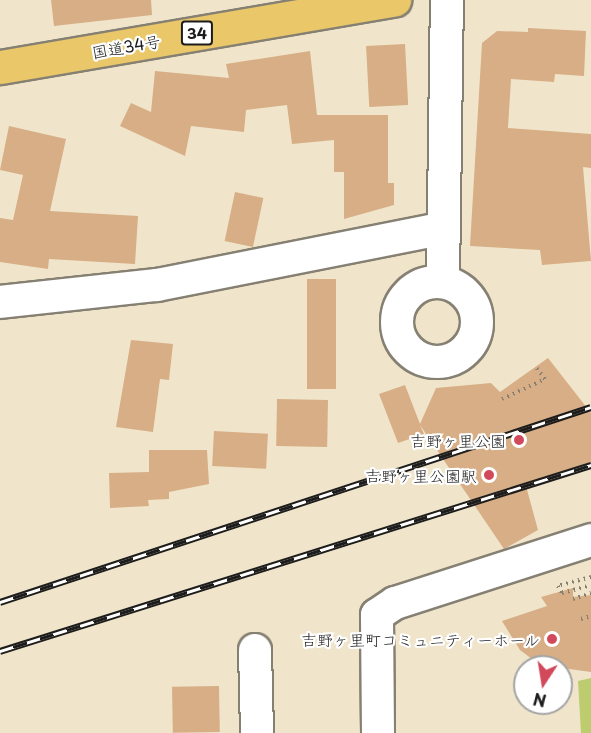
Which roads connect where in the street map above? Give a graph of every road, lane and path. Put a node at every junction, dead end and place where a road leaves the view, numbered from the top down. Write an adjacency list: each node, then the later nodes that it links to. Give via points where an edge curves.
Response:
1 (394, 0): 3 (highway, 国道34号 / 34)
2 (447, 0): 4 (street)
3 (0, 67)
4 (440, 229): 5 (street); 6 (street, via 157,285)
5 (442, 280)
6 (0, 302)
7 (536, 367): 8 (path, via 545,379)
8 (502, 399)
9 (591, 540): 18 (street, via 395,603 377,615)
10 (591, 577): 11 (path, via 558,586 562,593)
11 (591, 585)
12 (591, 593): 13 (path)
13 (573, 599)
14 (591, 616): 15 (path)
15 (581, 619)
16 (255, 650): 17 (street)
17 (257, 733)
18 (378, 733)

